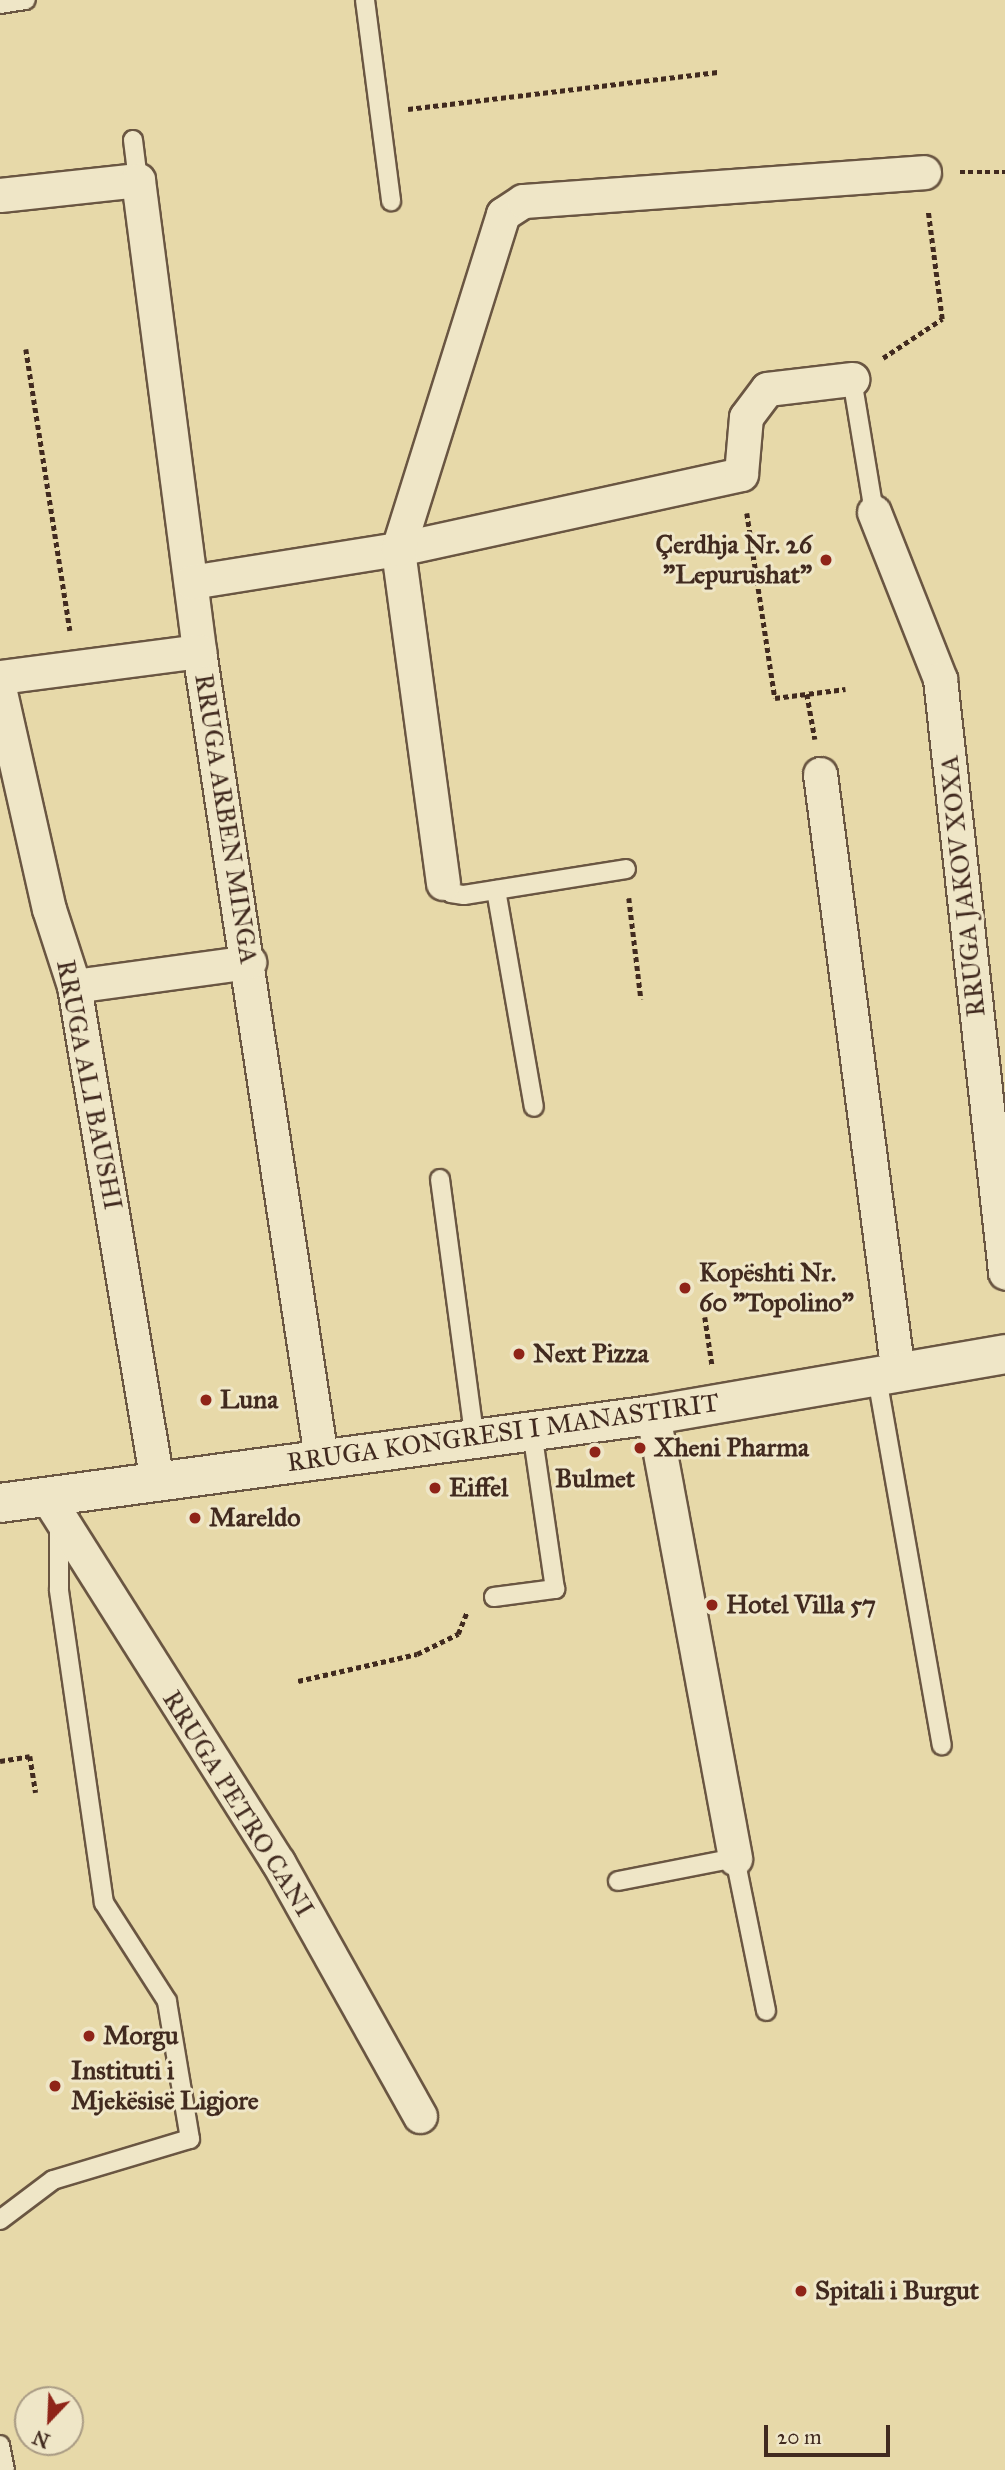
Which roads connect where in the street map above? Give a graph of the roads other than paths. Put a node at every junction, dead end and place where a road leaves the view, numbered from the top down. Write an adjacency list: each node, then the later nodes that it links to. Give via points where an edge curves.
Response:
1 (26, 0): 3 (lane)
2 (365, 0): 8 (lane)
3 (0, 4)
4 (133, 140): 6 (lane, RRUGA ARBEN MINGA)
5 (924, 172): 11 (street, via 523,201 503,214)
6 (138, 180): 7 (street); 12 (street, RRUGA ARBEN MINGA)
7 (0, 195)
8 (391, 201)
9 (852, 379): 10 (lane); 11 (street, via 766,389 746,417 741,474)
10 (874, 512): 24 (street, RRUGA JAKOV XOXA, via 940,679)
11 (398, 549): 12 (street); 18 (street)
12 (191, 582): 13 (street, RRUGA ARBEN MINGA)
13 (199, 651): 14 (street); 20 (street, RRUGA ARBEN MINGA)
14 (0, 677)
15 (0, 692): 21 (street, RRUGA ALI BAUSHI, via 49,909)
16 (820, 774): 26 (street)
17 (626, 869): 19 (lane)
18 (443, 883): 19 (lane, via 464,895)
19 (496, 890): 22 (lane)
20 (249, 962): 21 (street); 30 (street, RRUGA ARBEN MINGA)
21 (74, 986): 31 (street, RRUGA ALI BAUSHI)
22 (534, 1107)
23 (440, 1179): 29 (lane)
24 (1005, 1272)
25 (1005, 1354): 26 (street, RRUGA KONGRESI I MANASTIRIT)
26 (888, 1376): 27 (street, RRUGA KONGRESI I MANASTIRIT); 35 (lane)
27 (653, 1415): 28 (street, RRUGA KONGRESI I MANASTIRIT); 36 (street)
28 (532, 1432): 29 (street, RRUGA KONGRESI I MANASTIRIT); 34 (lane, via 555,1589)
29 (475, 1440): 30 (street, RRUGA KONGRESI I MANASTIRIT)
30 (321, 1458): 31 (street, RRUGA KONGRESI I MANASTIRIT)
31 (157, 1482): 33 (street, RRUGA KONGRESI I MANASTIRIT)
32 (0, 1503): 33 (street, RRUGA KONGRESI I MANASTIRIT)
33 (53, 1507): 39 (street, RRUGA PETRO CANI, via 278,1862); 40 (lane, via 59,1589 104,1903 167,2001 190,2139 53,2180)
34 (494, 1597)
35 (942, 1745)
36 (735, 1858): 37 (lane); 38 (lane)
37 (618, 1881)
38 (766, 2011)
39 (420, 2116)
40 (0, 2220)
41 (0, 2445): 42 (lane)
42 (5, 2470)

